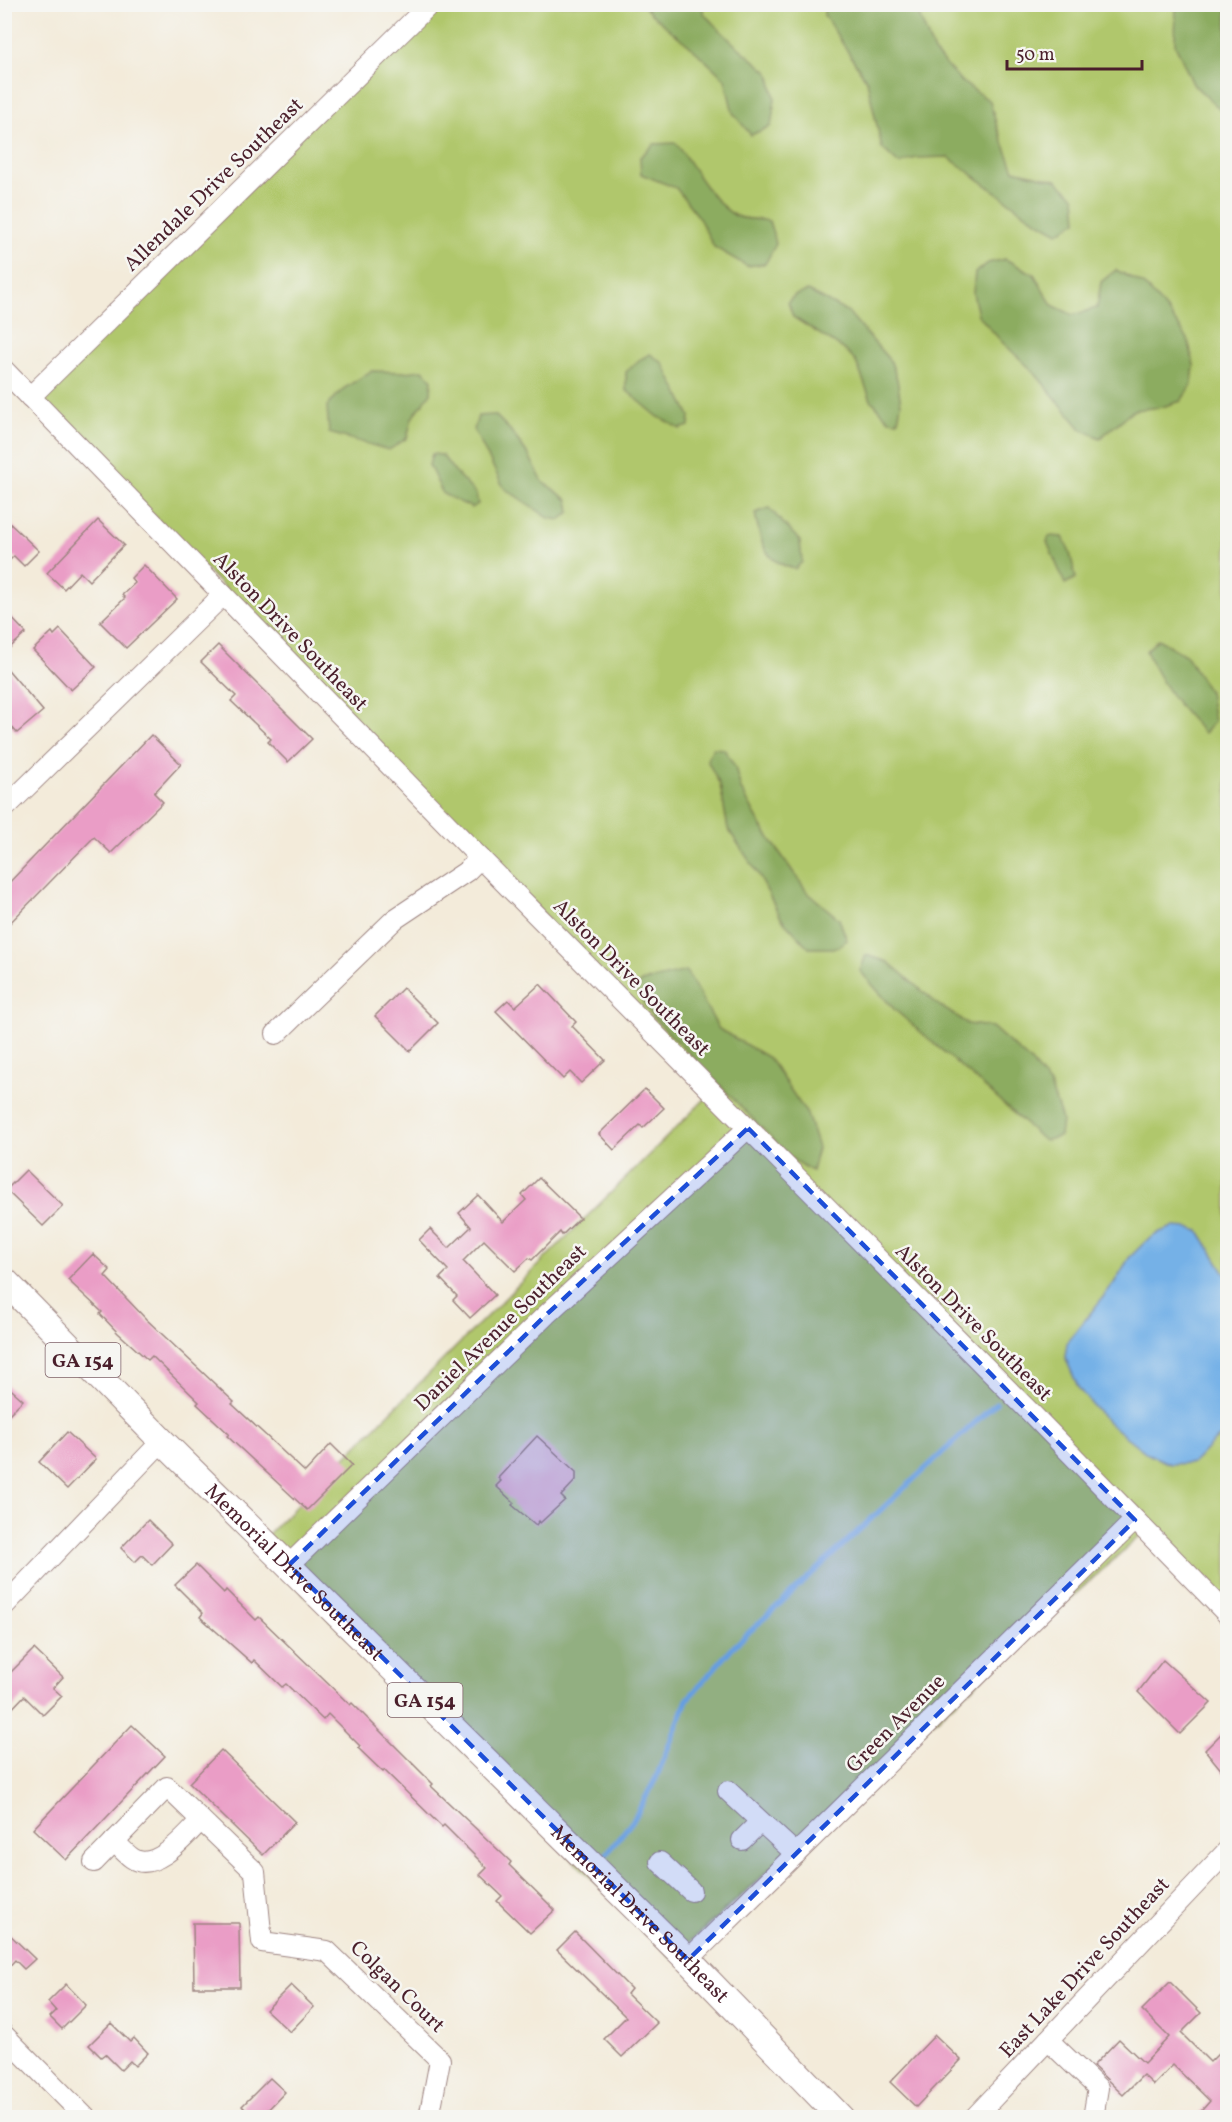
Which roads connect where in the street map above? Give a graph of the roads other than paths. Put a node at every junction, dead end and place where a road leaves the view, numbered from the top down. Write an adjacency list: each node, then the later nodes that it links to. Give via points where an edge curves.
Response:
1 (430, 4): 3 (street, Allendale Drive Southeast)
2 (4, 370): 3 (street, Alston Drive Southeast)
3 (30, 397): 4 (street, Alston Drive Southeast)
4 (223, 595): 5 (street); 6 (street, Alston Drive Southeast)
5 (4, 809)
6 (480, 858): 7 (street, via 395,919); 8 (street, Alston Drive Southeast)
7 (276, 1034)
8 (748, 1128): 11 (street, Alston Drive Southeast); 12 (street, Daniel Avenue Southeast, via 546,1315)
9 (4, 1280): 10 (main road, Memorial Drive Southeast / GA 154)
10 (162, 1441): 12 (main road, Memorial Drive Southeast / GA 154); 13 (street)
11 (1135, 1520): 14 (street, Alston Drive Southeast); 21 (street, Green Avenue)
12 (289, 1565): 25 (main road, Memorial Drive Southeast / GA 154)
13 (4, 1606)
14 (1227, 1615)
15 (728, 1791): 17 (street)
16 (201, 1820): 19 (street, via 167,1852 146,1862 133,1859); 19 (street, Colgan Court, via 167,1787); 29 (street, Colgan Court, via 255,1872 262,1942 327,1951 440,2060)
17 (760, 1822): 18 (street); 21 (street)
18 (742, 1840)
19 (114, 1841): 22 (street, Colgan Court)
20 (1227, 1850): 27 (street, East Lake Drive Southeast)
21 (796, 1854): 25 (street, Green Avenue)
22 (94, 1862)
23 (660, 1862): 24 (street)
24 (691, 1891)
25 (688, 1960): 30 (main road, Memorial Drive Southeast / GA 154)
26 (4, 2035): 28 (street)
27 (1048, 2040): 31 (street, East Lake Drive Southeast); 32 (street, via 1098,2088)
28 (86, 2118)
29 (429, 2118)
30 (841, 2118)
31 (974, 2118)
32 (1093, 2118)

